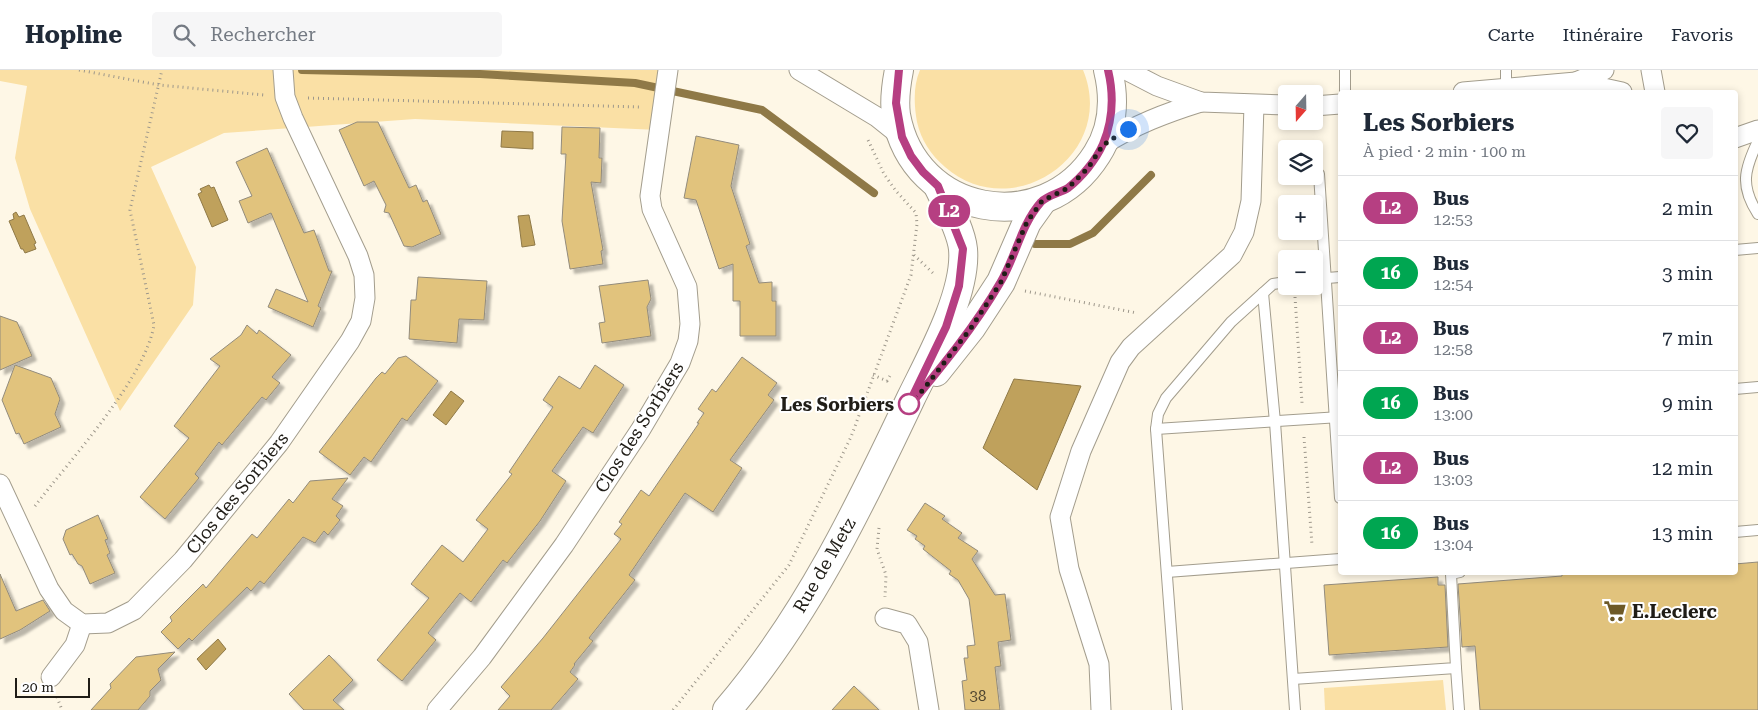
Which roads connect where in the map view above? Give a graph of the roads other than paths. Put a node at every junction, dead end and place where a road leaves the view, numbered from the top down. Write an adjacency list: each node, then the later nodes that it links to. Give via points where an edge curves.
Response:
1 (799, 70): 22 (street, via 877,116)
2 (899, 70): 22 (main road, via 895,91)
3 (1108, 70): 25 (main road, via 1112,87 1111,117)
4 (1126, 70): 16 (street, via 1157,86)
5 (1345, 70): 12 (lane)
6 (1604, 70): 11 (street)
7 (1651, 70): 15 (street)
8 (667, 75): 56 (street, Clos des Sorbiers, via 650,196 652,209 688,295 690,324 680,364 641,430 564,545 482,657)
9 (1506, 79): 11 (street); 13 (street)
10 (284, 82): 52 (street, Clos des Sorbiers, via 358,256 366,298 361,321 280,443 183,560 134,610 108,623)
11 (1576, 82): 14 (street)
12 (1345, 90)
13 (1470, 90)
14 (1613, 90)
15 (1655, 90)
16 (1201, 102): 18 (street); 25 (street, via 1128,129)
17 (1338, 104): 20 (street)
18 (1254, 105): 19 (street); 59 (street, via 1252,201 1244,232 1232,255 1131,347 1120,362 1082,451 1060,517 1068,569 1098,664)
19 (1278, 105)
20 (1323, 105)
21 (1758, 130): 23 (street)
22 (902, 137): 27 (main road, via 911,156)
23 (1738, 137)
24 (1758, 141): 29 (lane, via 1747,166 1746,196)
25 (1103, 145): 28 (main road, via 1088,168 1068,188)
26 (1321, 185): 34 (lane)
27 (938, 186): 28 (main road, via 962,200 988,207 1016,207); 39 (main road, Rue de Metz, via 963,249 959,286 946,327)
28 (1042, 201): 39 (main road, Rue de Metz, via 1027,222 1001,282 971,328)
29 (1758, 214)
30 (1758, 248): 31 (lane)
31 (1738, 250)
32 (1338, 277): 34 (lane)
33 (1323, 278): 34 (lane)
34 (1326, 278): 40 (lane)
35 (1278, 283): 36 (lane)
36 (1263, 293): 41 (lane); 42 (lane, via 1232,322 1166,398 1158,414)
37 (1758, 387): 38 (lane)
38 (1738, 389)
39 (906, 410): 57 (main road, Rue de Metz, via 826,567 782,636)
40 (1337, 417): 41 (lane); 43 (lane)
41 (1275, 422): 42 (lane); 48 (lane)
42 (1156, 429): 49 (lane)
43 (1338, 444)
44 (0, 484): 52 (street, via 49,589 64,611)
45 (1758, 530): 46 (lane)
46 (1738, 532)
47 (1338, 559): 48 (lane)
48 (1284, 563): 49 (lane); 55 (lane)
49 (1167, 572): 60 (lane)
50 (1450, 575): 53 (lane)
51 (884, 618): 58 (street, via 907,624 918,642)
52 (82, 624): 54 (street, via 75,645)
53 (1456, 668): 55 (lane); 62 (lane)
54 (51, 677)
55 (1293, 679): 61 (lane)
56 (437, 710)
57 (727, 710)
58 (929, 710)
59 (1101, 710)
60 (1177, 710)
61 (1296, 710)
62 (1459, 710)

